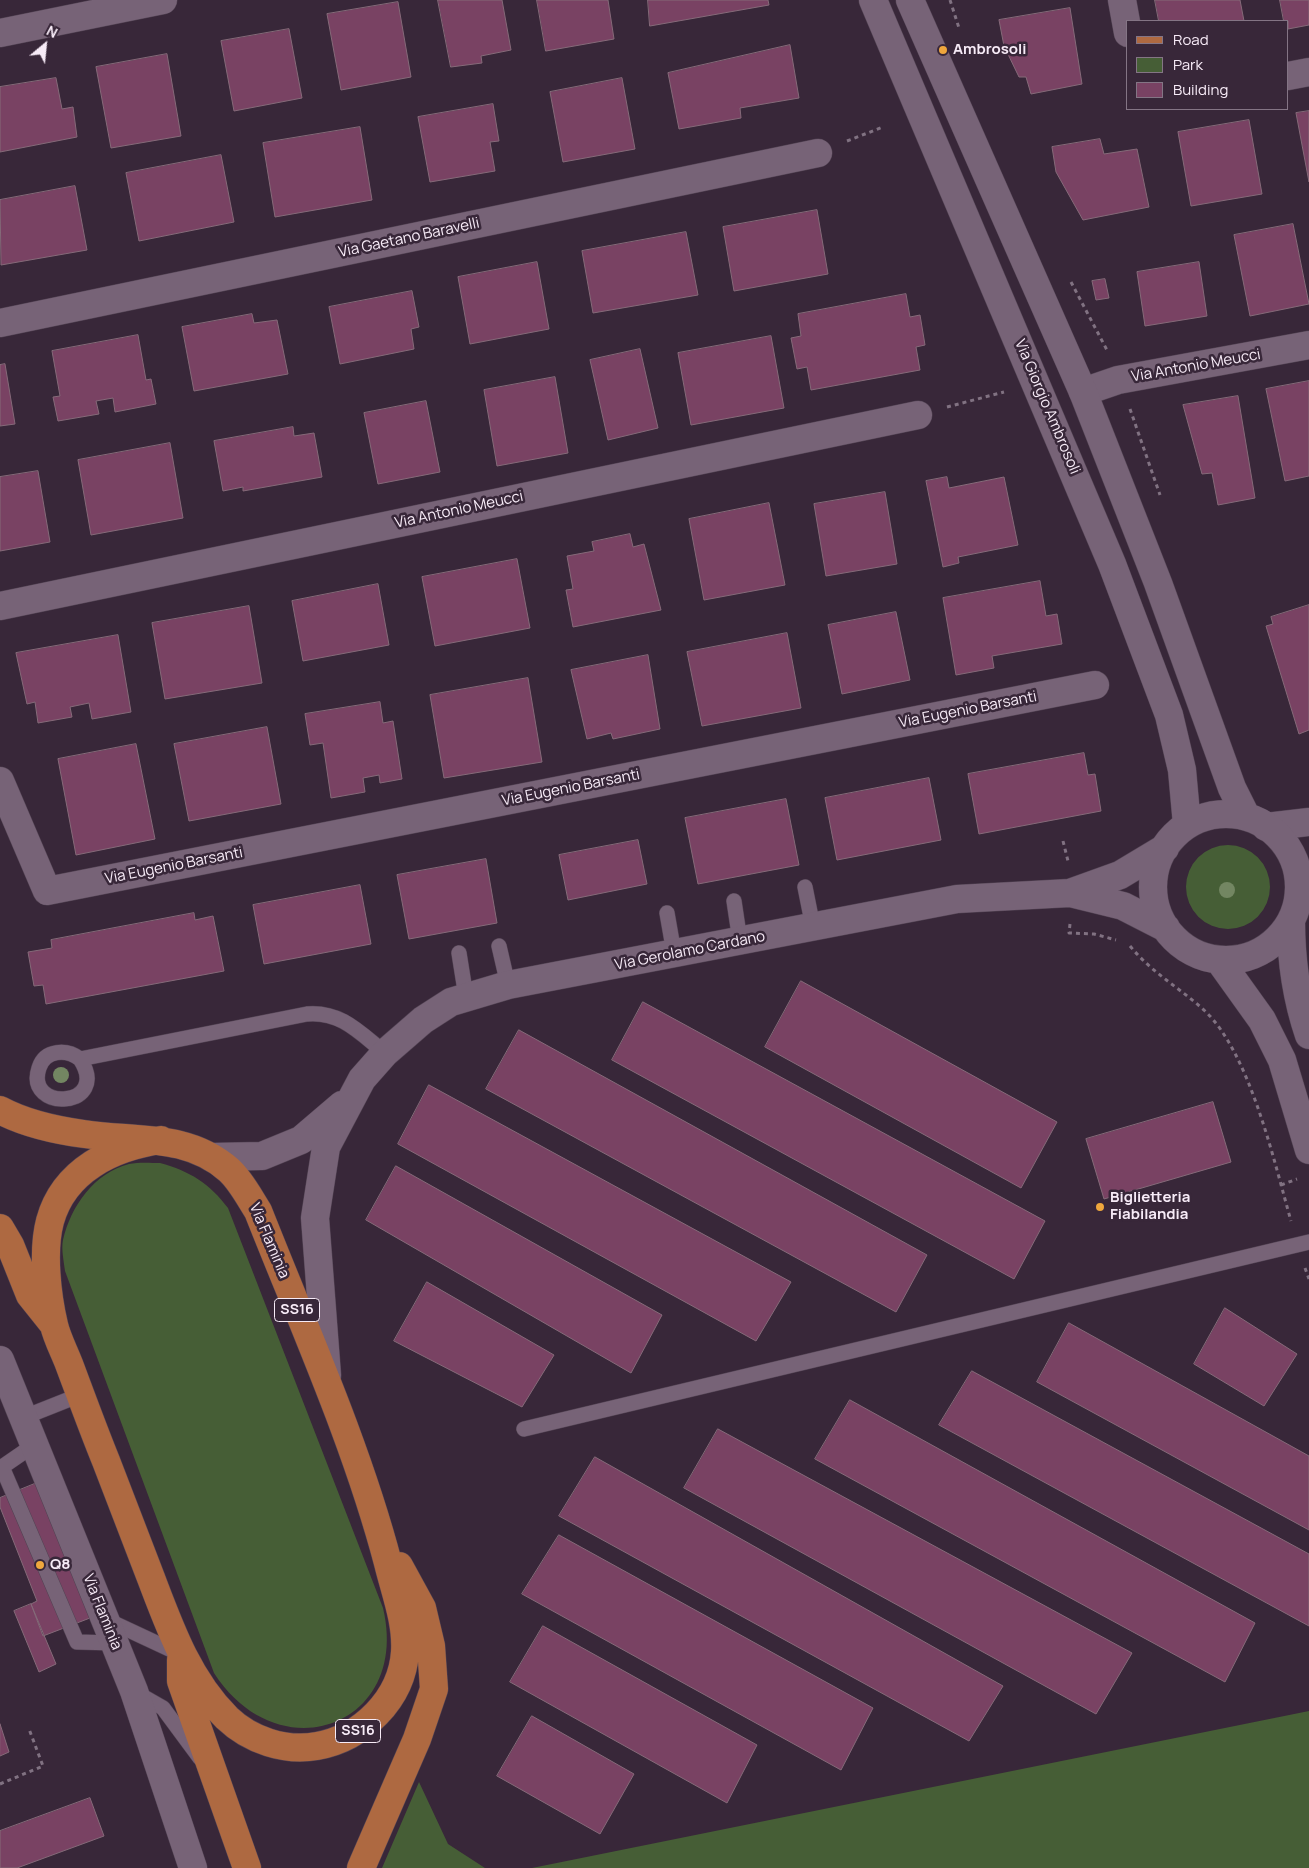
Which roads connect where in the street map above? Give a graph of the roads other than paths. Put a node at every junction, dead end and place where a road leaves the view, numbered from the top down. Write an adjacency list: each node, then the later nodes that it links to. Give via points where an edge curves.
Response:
1 (163, 0): 6 (main road)
2 (873, 0): 19 (main road, Via Giorgio Ambrosoli, via 1112,564 1169,715 1182,770)
3 (910, 0): 12 (main road)
4 (1122, 0): 5 (main road)
5 (1126, 22)
6 (0, 33)
7 (1309, 72): 8 (main road)
8 (1289, 76)
9 (818, 152): 10 (main road, Via Gaetano Baravelli)
10 (0, 323)
11 (1309, 345): 12 (main road, Via Antonio Meucci, via 1118,380)
12 (1084, 392): 17 (main road, via 1232,788)
13 (918, 415): 14 (main road, Via Antonio Meucci)
14 (0, 606)
15 (1096, 684): 16 (main road, Via Eugenio Barsanti, via 47,892)
16 (0, 781)
17 (1256, 821): 18 (main road); 19 (main road, via 1212,815); 21 (main road, via 1277,835 1291,852)
18 (1309, 822)
19 (1187, 825): 20 (main road)
20 (1164, 848): 23 (main road, Via Gerolamo Cardano, via 1120,875); 28 (main road, via 1154,871 1153,891 1156,909)
21 (1304, 885): 26 (main road)
22 (805, 887): 27 (lane)
23 (1070, 893): 27 (main road, Via Gerolamo Cardano, via 957,900); 28 (main road, Via Gerolamo Cardano, via 1123,906)
24 (734, 901): 29 (lane)
25 (667, 913): 32 (lane)
26 (1292, 921): 33 (main road, via 1279,938 1262,951 1241,959); 36 (main road, via 1291,956 1298,1003)
27 (813, 927): 29 (main road, Via Gerolamo Cardano)
28 (1166, 928): 33 (main road, via 1180,944 1199,955)
29 (740, 941): 32 (main road, Via Gerolamo Cardano)
30 (499, 946): 34 (lane)
31 (459, 953): 35 (lane)
32 (674, 954): 34 (main road, Via Gerolamo Cardano)
33 (1219, 960): 42 (main road, via 1262,1020 1282,1060)
34 (508, 985): 35 (main road, Via Gerolamo Cardano)
35 (466, 997): 37 (main road, Via Gerolamo Cardano, via 451,1002 423,1020)
36 (1309, 1035)
37 (385, 1053): 38 (lane, via 346,1022 323,1013); 39 (main road, Via Gerolamo Cardano, via 362,1079)
38 (80, 1058)
39 (351, 1098): 43 (main road, Via Gerolamo Cardano, via 301,1140 262,1156); 48 (main road, Via Gerolamo Cardano, via 326,1147 315,1218)
40 (0, 1110): 41 (main road, Via Flaminia / SS16, via 17,1119 85,1135)
41 (161, 1140): 43 (main road, Via Flaminia / SS16); 46 (main road, Via Flaminia / SS16, via 132,1144 93,1164 74,1179 60,1197 50,1219 46,1242)
42 (1309, 1150)
43 (211, 1157): 48 (main road, Via Flaminia / SS16, via 229,1171 258,1211)
44 (0, 1228): 46 (main road, Via Flaminia / SS16, via 30,1295)
45 (1304, 1243): 51 (lane)
46 (54, 1325): 49 (main road, Via Flaminia / SS16)
47 (0, 1360): 50 (main road, Via Flaminia)
48 (328, 1386): 53 (main road, Via Flaminia / SS16)
49 (80, 1395): 50 (lane); 55 (main road, Via Flaminia / SS16)
50 (22, 1418): 52 (main road, Via Flaminia)
51 (524, 1429)
52 (34, 1445): 54 (main road, Via Flaminia); 54 (lane, via 2,1467 77,1642)
53 (379, 1528): 55 (main road, Via Flaminia / SS16, via 404,1630 405,1653 400,1676 390,1697 376,1716 358,1731 314,1747 290,1747 267,1742 228,1718); 60 (main road, Via Flaminia / SS16, via 422,1608 431,1646 434,1689 417,1739)
54 (110, 1631): 55 (lane); 56 (main road, Via Flaminia)
55 (180, 1654): 57 (main road, Via Flaminia / SS16, via 181,1681)
56 (134, 1691): 57 (lane, via 162,1708); 58 (main road, Via Flaminia)
57 (214, 1777): 59 (main road, Via Flaminia / SS16)
58 (193, 1868)
59 (247, 1868)
60 (361, 1868)

